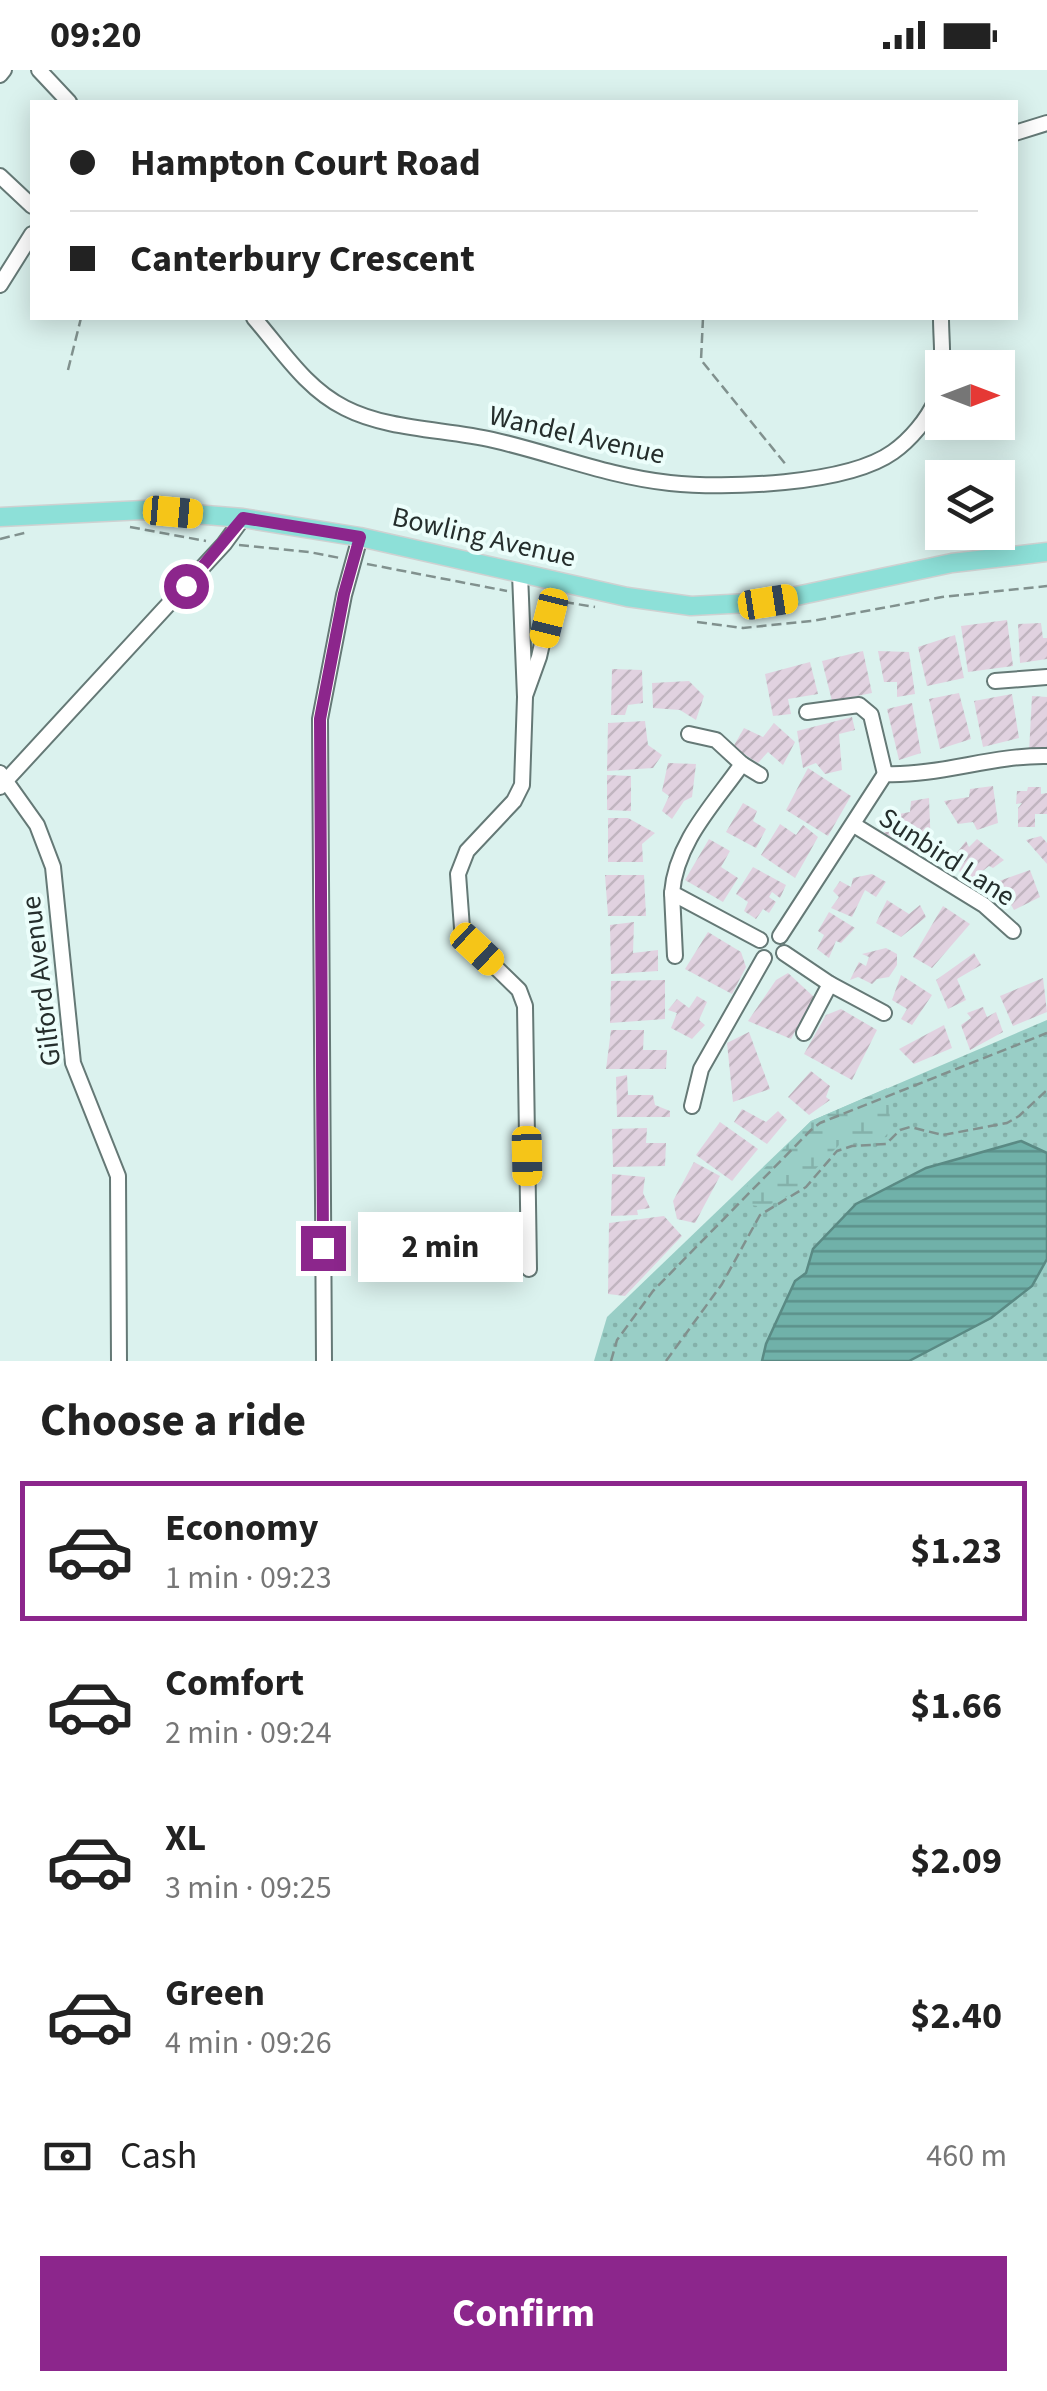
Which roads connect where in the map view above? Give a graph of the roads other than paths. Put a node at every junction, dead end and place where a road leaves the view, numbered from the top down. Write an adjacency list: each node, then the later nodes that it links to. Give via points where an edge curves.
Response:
1 (39, 70): 2 (street)
2 (67, 100)
3 (1047, 123): 4 (street)
4 (1018, 132)
5 (0, 176): 6 (street)
6 (30, 204)
7 (30, 237): 8 (street)
8 (0, 286)
9 (256, 320): 10 (street, Wandel Avenue, via 316,388 366,416 670,483 766,484 800,482 890,454 918,428 941,382)
10 (942, 320)
11 (0, 517): 12 (main road, Bowling Avenue, via 144,510)
12 (243, 518): 13 (main road, Bowling Avenue); 28 (street)
13 (360, 537): 17 (main road, Bowling Avenue); 43 (street, via 320,719)
14 (1047, 542): 16 (main road, Bowling Avenue)
15 (1047, 552): 16 (main road, Bowling Avenue)
16 (952, 563): 18 (main road, Bowling Avenue, via 736,605 668,604)
17 (520, 574): 18 (main road, Bowling Avenue); 21 (street)
18 (556, 582): 21 (street)
19 (1047, 678): 20 (street)
20 (995, 681)
21 (525, 697): 41 (street, via 520,792 467,851 458,874 466,936 519,990 526,1006)
22 (807, 712): 26 (street, via 860,704 872,714)
23 (689, 734): 25 (street, via 716,740)
24 (1047, 756): 26 (street)
25 (742, 764): 27 (street); 30 (street, via 686,843)
26 (885, 774): 29 (street)
27 (760, 775)
28 (2, 780): 42 (street, Gilford Avenue, via 37,824 53,867 73,1063 118,1176)
29 (854, 825): 31 (street, Sunbird Lane, via 984,905); 32 (street)
30 (672, 893): 33 (street); 35 (street)
31 (1014, 931)
32 (780, 936): 33 (street); 34 (street)
33 (760, 940): 36 (street)
34 (784, 953): 36 (street, via 778,960); 37 (street)
35 (675, 956)
36 (764, 958): 40 (street, via 700,1069)
37 (830, 984): 38 (street); 39 (street)
38 (884, 1013)
39 (804, 1033)
40 (692, 1106)
41 (528, 1269)
42 (119, 1361)
43 (324, 1361)

